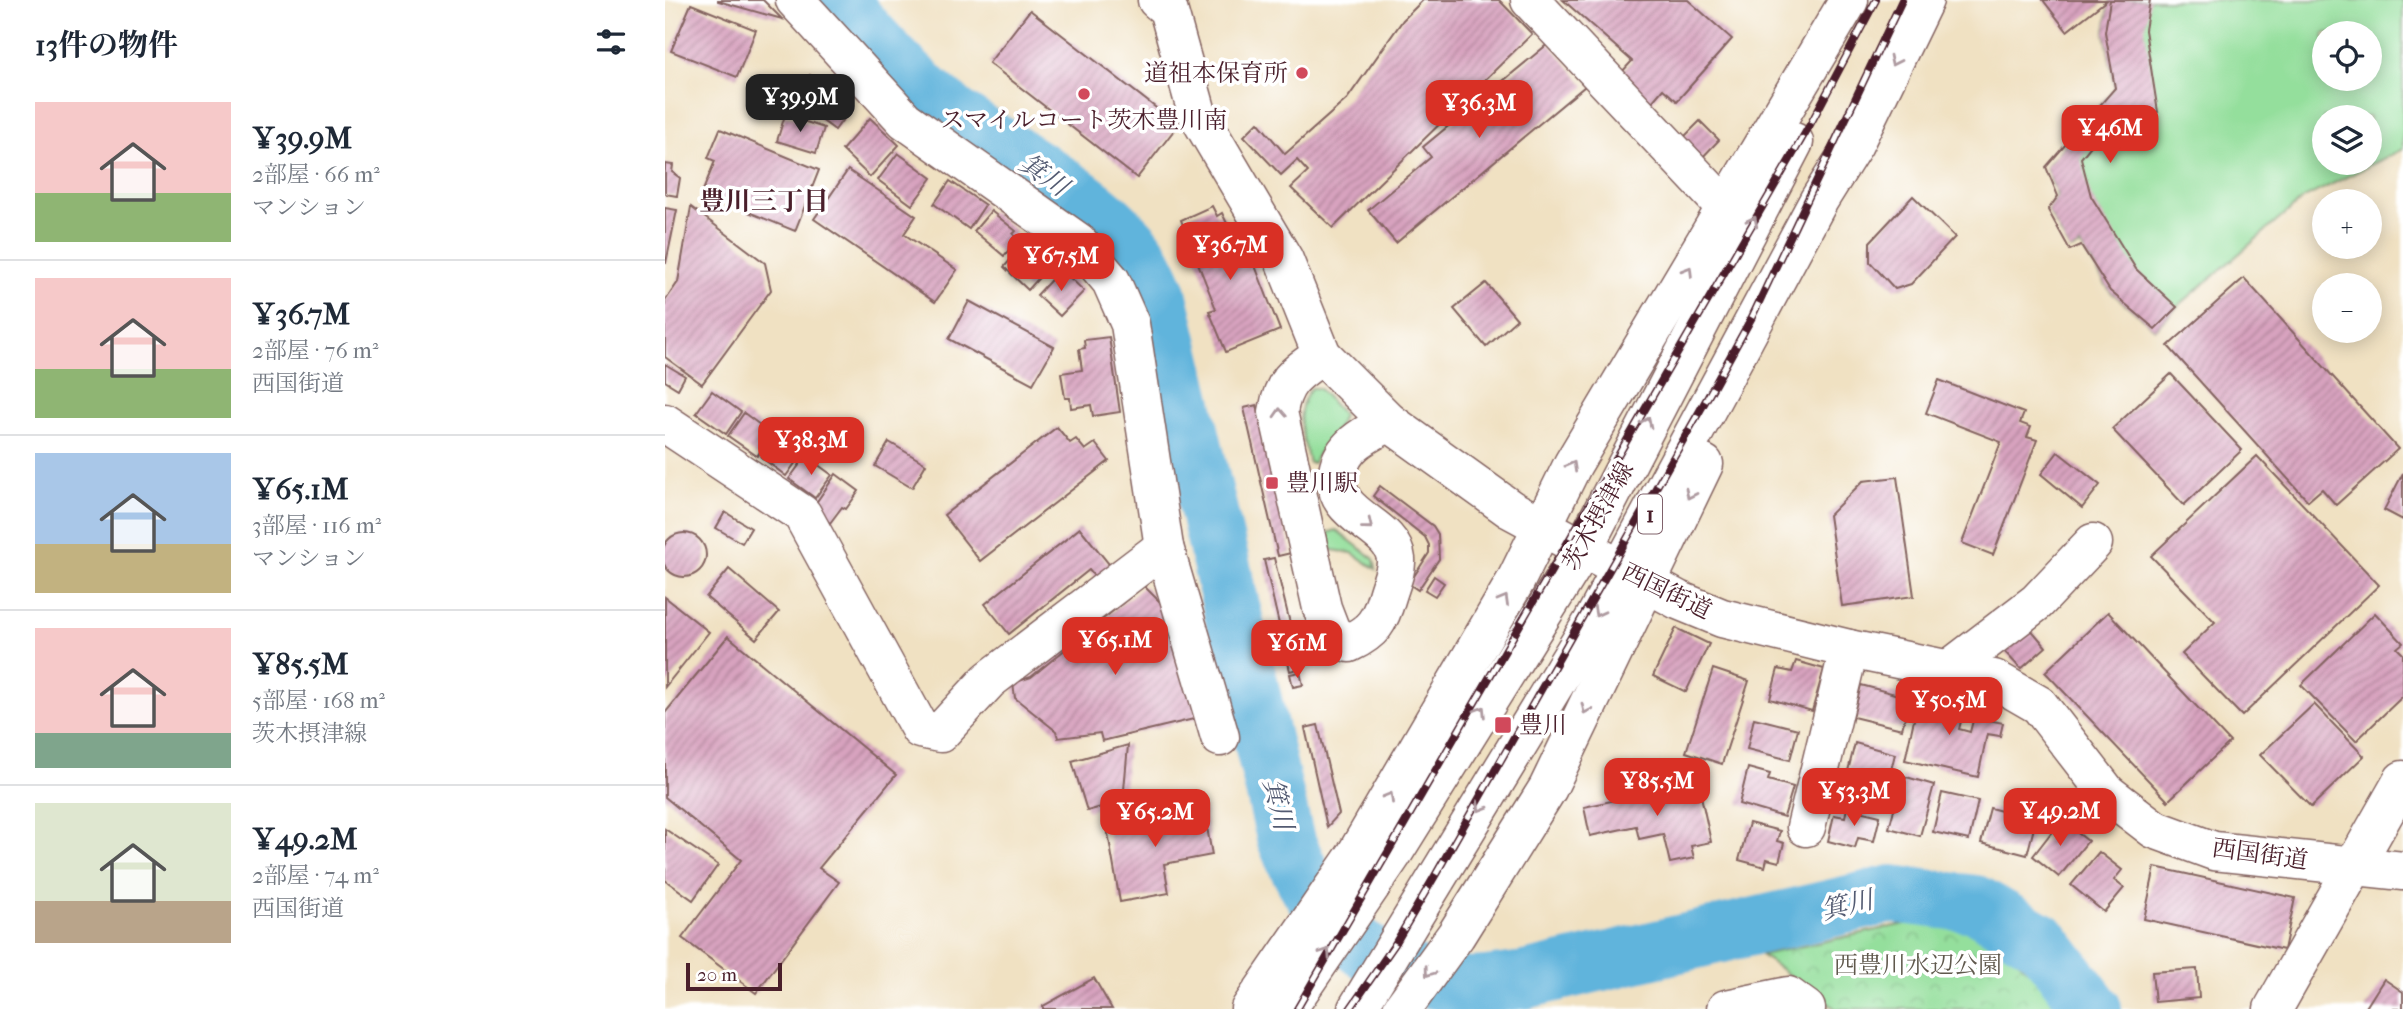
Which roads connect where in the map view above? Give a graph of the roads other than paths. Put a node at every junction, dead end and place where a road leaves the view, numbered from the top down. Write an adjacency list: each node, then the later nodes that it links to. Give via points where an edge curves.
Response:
1 (795, 0): 13 (street, via 905,120 1078,242 1111,281 1130,324)
2 (1157, 0): 8 (street, 西国街道, via 1168,9 1197,113 1284,260)
3 (1530, 0): 7 (street)
4 (1849, 0): 7 (street)
5 (1868, 0): 14 (street, 茨木摂津線 / 1, one-way to 5)
6 (1924, 0): 15 (street, 1, one-way to 15)
7 (1726, 208): 11 (street, one-way to 7)
8 (1322, 355): 9 (street, 西国街道); 9 (street, one-way to 8, via 1359,438 1341,457 1335,482 1347,508 1390,542 1397,560 1384,607 1370,633 1349,643 1332,634 1322,608 1278,412 1281,390 1295,373)
9 (1389, 422): 11 (street, 西国街道)
10 (665, 423): 13 (street, via 802,514 920,729 940,733 989,680)
11 (1540, 527): 14 (street, 西国街道); 23 (street, one-way to 11, via 1355,856 1514,582)
12 (2093, 543): 17 (street, via 2037,602)
13 (1164, 547): 18 (street)
14 (1583, 549): 15 (street, 西国街道); 24 (street, 茨木摂津線 / 1, one-way to 14, via 1394,852)
15 (1635, 575): 16 (street, 西国街道, via 1722,618); 25 (street, 茨木摂津線 / 1, one-way to 25, via 1592,623); 26 (street, 1, one-way to 26, via 1548,788 1456,935)
16 (1849, 649): 17 (street, 西国街道); 20 (street)
17 (1948, 670): 21 (street, 西国街道, via 1994,679 2039,705 2107,793 2154,829 2214,851)
18 (1220, 737)
19 (2403, 780): 21 (street)
20 (1806, 827)
21 (2356, 866): 22 (street, 西国街道); 29 (street)
22 (2403, 871)
23 (1250, 1009)
24 (1287, 1009)
25 (1357, 1009)
26 (1402, 1009)
27 (1726, 1009): 28 (street, via 1787,996)
28 (1806, 1009)
29 (2273, 1009)

